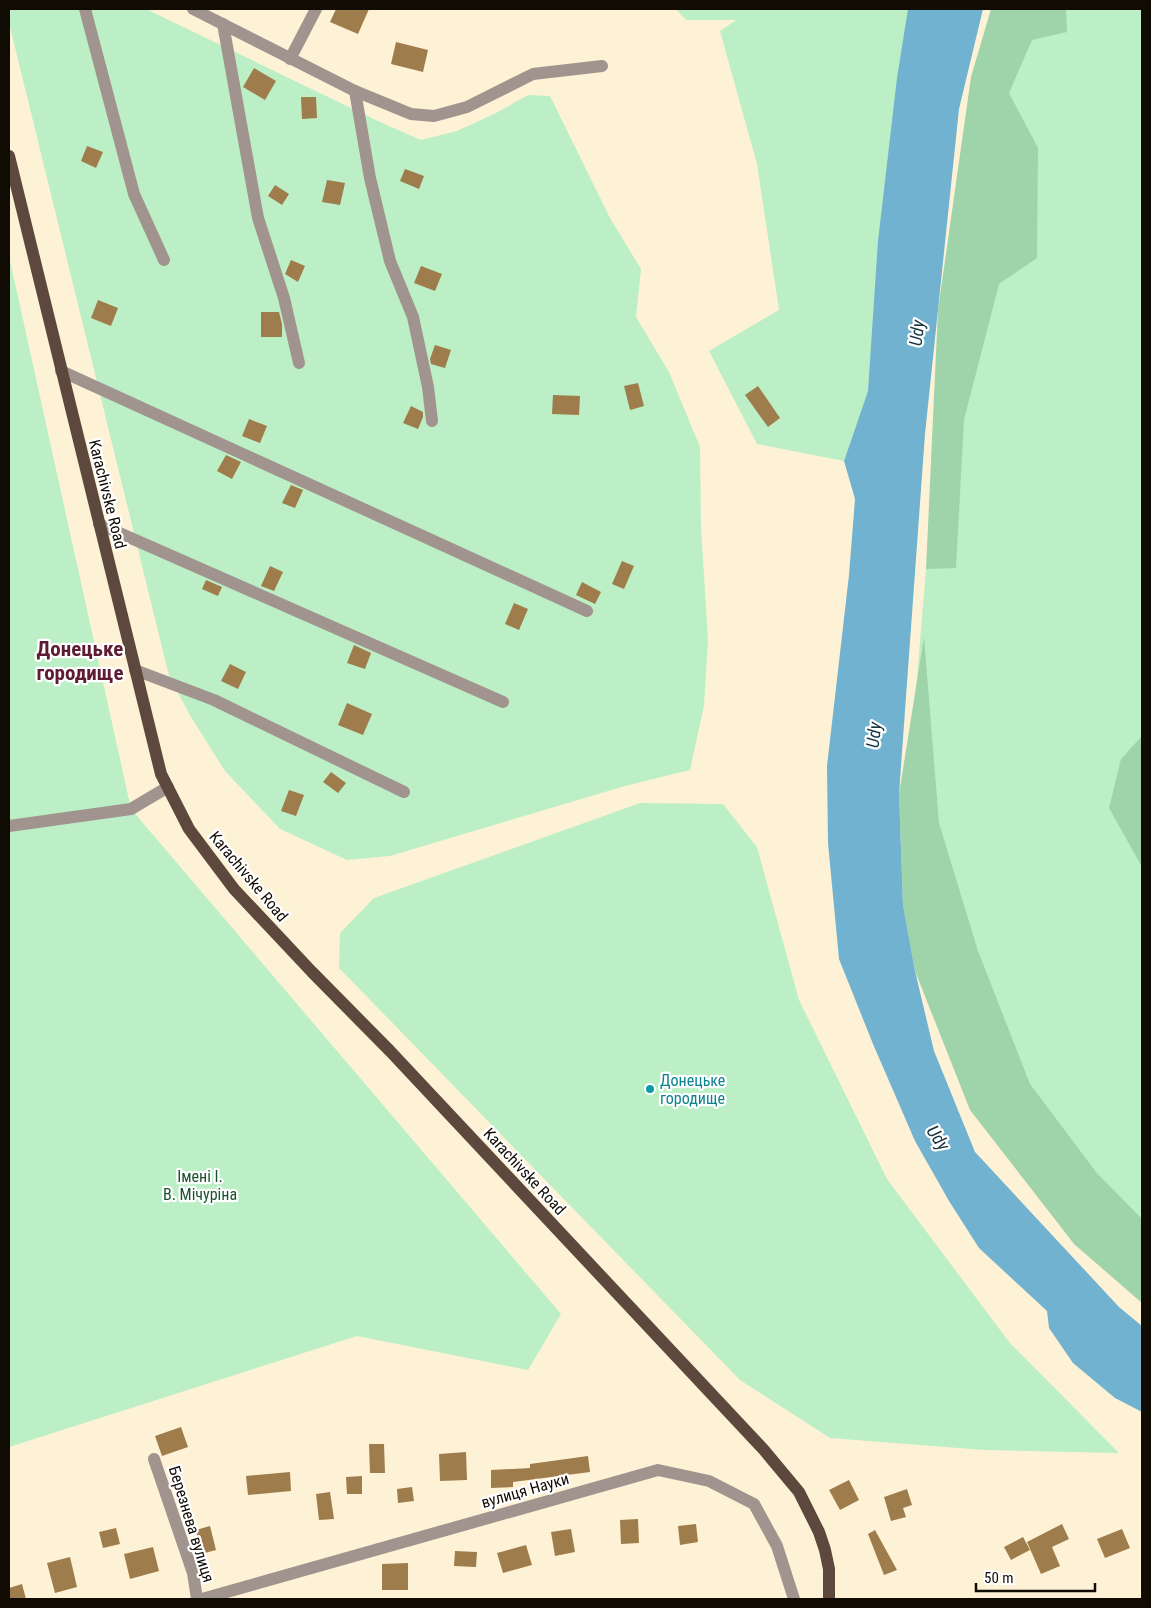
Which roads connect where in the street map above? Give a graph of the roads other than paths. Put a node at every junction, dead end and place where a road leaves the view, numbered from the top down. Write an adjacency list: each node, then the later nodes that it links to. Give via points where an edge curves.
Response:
1 (85, 9): 9 (street, via 134,194)
2 (193, 9): 4 (street)
3 (316, 9): 5 (street)
4 (223, 24): 5 (street); 10 (street, via 258,218 284,298)
5 (290, 59): 7 (street)
6 (602, 66): 7 (street, via 533,74 467,107 434,116 411,114)
7 (355, 91): 12 (street, via 370,178 390,261 413,317)
8 (9, 156): 11 (main road, Karachivske Road)
9 (164, 260)
10 (300, 363)
11 (61, 371): 13 (main road, Karachivske Road); 14 (street)
12 (432, 421)
13 (99, 524): 15 (main road, Karachivske Road); 16 (street)
14 (587, 612)
15 (135, 670): 17 (main road, Karachivske Road, via 161,774); 18 (street, via 214,700)
16 (503, 702)
17 (168, 787): 19 (street, via 130,809); 24 (main road, Karachivske Road, via 189,829 234,889 764,1450 799,1492 825,1550)
18 (404, 792)
19 (9, 826)
20 (154, 1459): 21 (street, Березнева вулиця, via 193,1573)
21 (197, 1599)
22 (202, 1599): 23 (street, вулиця Науки, via 658,1470 709,1481 754,1504 777,1546)
23 (794, 1599)
24 (830, 1599)

